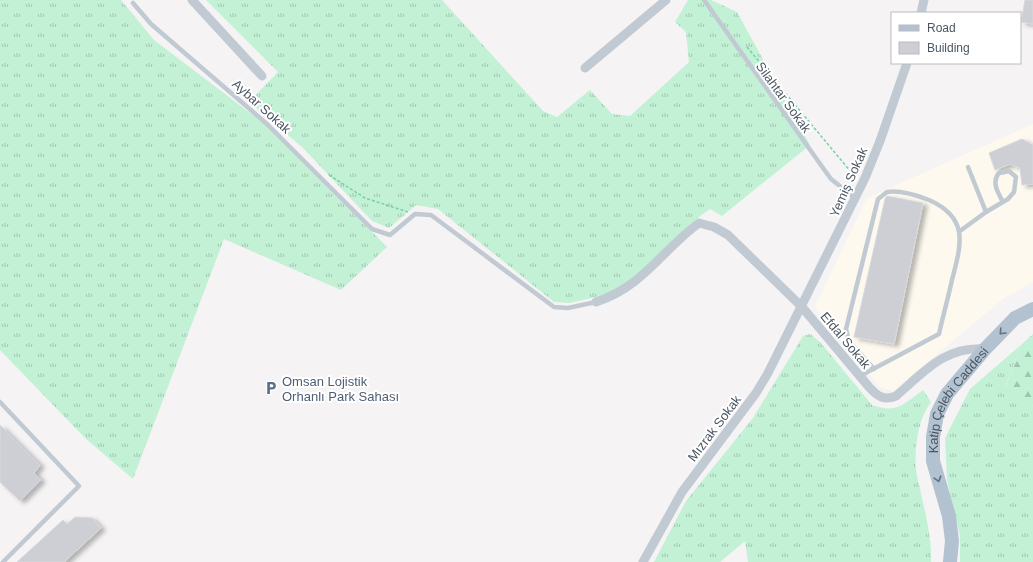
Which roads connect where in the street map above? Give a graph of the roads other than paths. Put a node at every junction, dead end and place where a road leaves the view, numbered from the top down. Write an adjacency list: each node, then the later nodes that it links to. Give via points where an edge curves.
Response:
1 (192, 0): 9 (street)
2 (666, 0): 8 (street)
3 (704, 0): 11 (lane, Silahtar Sokak, via 831,179)
4 (924, 0): 6 (street)
5 (133, 3): 15 (lane, Aybar Sokak, via 151,24 267,124 372,229 390,235 415,214 431,215 554,307 568,308)
6 (921, 12)
7 (907, 64): 11 (street, Yemiş Sokak, via 880,141)
8 (585, 68)
9 (262, 76)
10 (968, 167): 13 (lane)
11 (856, 198): 16 (street, Yemiş Sokak)
12 (1003, 202): 12 (lane, via 1011,196 1015,187 1016,176 1009,170 999,173 995,179 996,189); 13 (lane)
13 (986, 212): 14 (lane)
14 (960, 231): 19 (lane, via 960,250 939,334); 19 (lane, via 946,210 926,199 891,191 878,199 846,329 849,342)
15 (596, 302): 16 (street, Efdal Sokak, via 619,293 640,278 699,223 714,227 728,235)
16 (802, 307): 20 (street, Efdal Sokak); 23 (street, Mızrak Sokak, via 768,373 682,492)
17 (1033, 309): 18 (main road, Katip Çelebi Caddesi, one-way to 18, via 1015,318)
18 (986, 349): 20 (street, Efdal Sokak, via 965,349 948,354 889,399 875,394); 24 (main road, Katip Çelebi Caddesi, one-way to 24, via 947,394 938,414 933,437 933,461 949,516 952,541)
19 (874, 369): 20 (lane)
20 (860, 376)
21 (0, 402): 22 (lane, via 79,486)
22 (3, 562)
23 (643, 562)
24 (950, 562)

